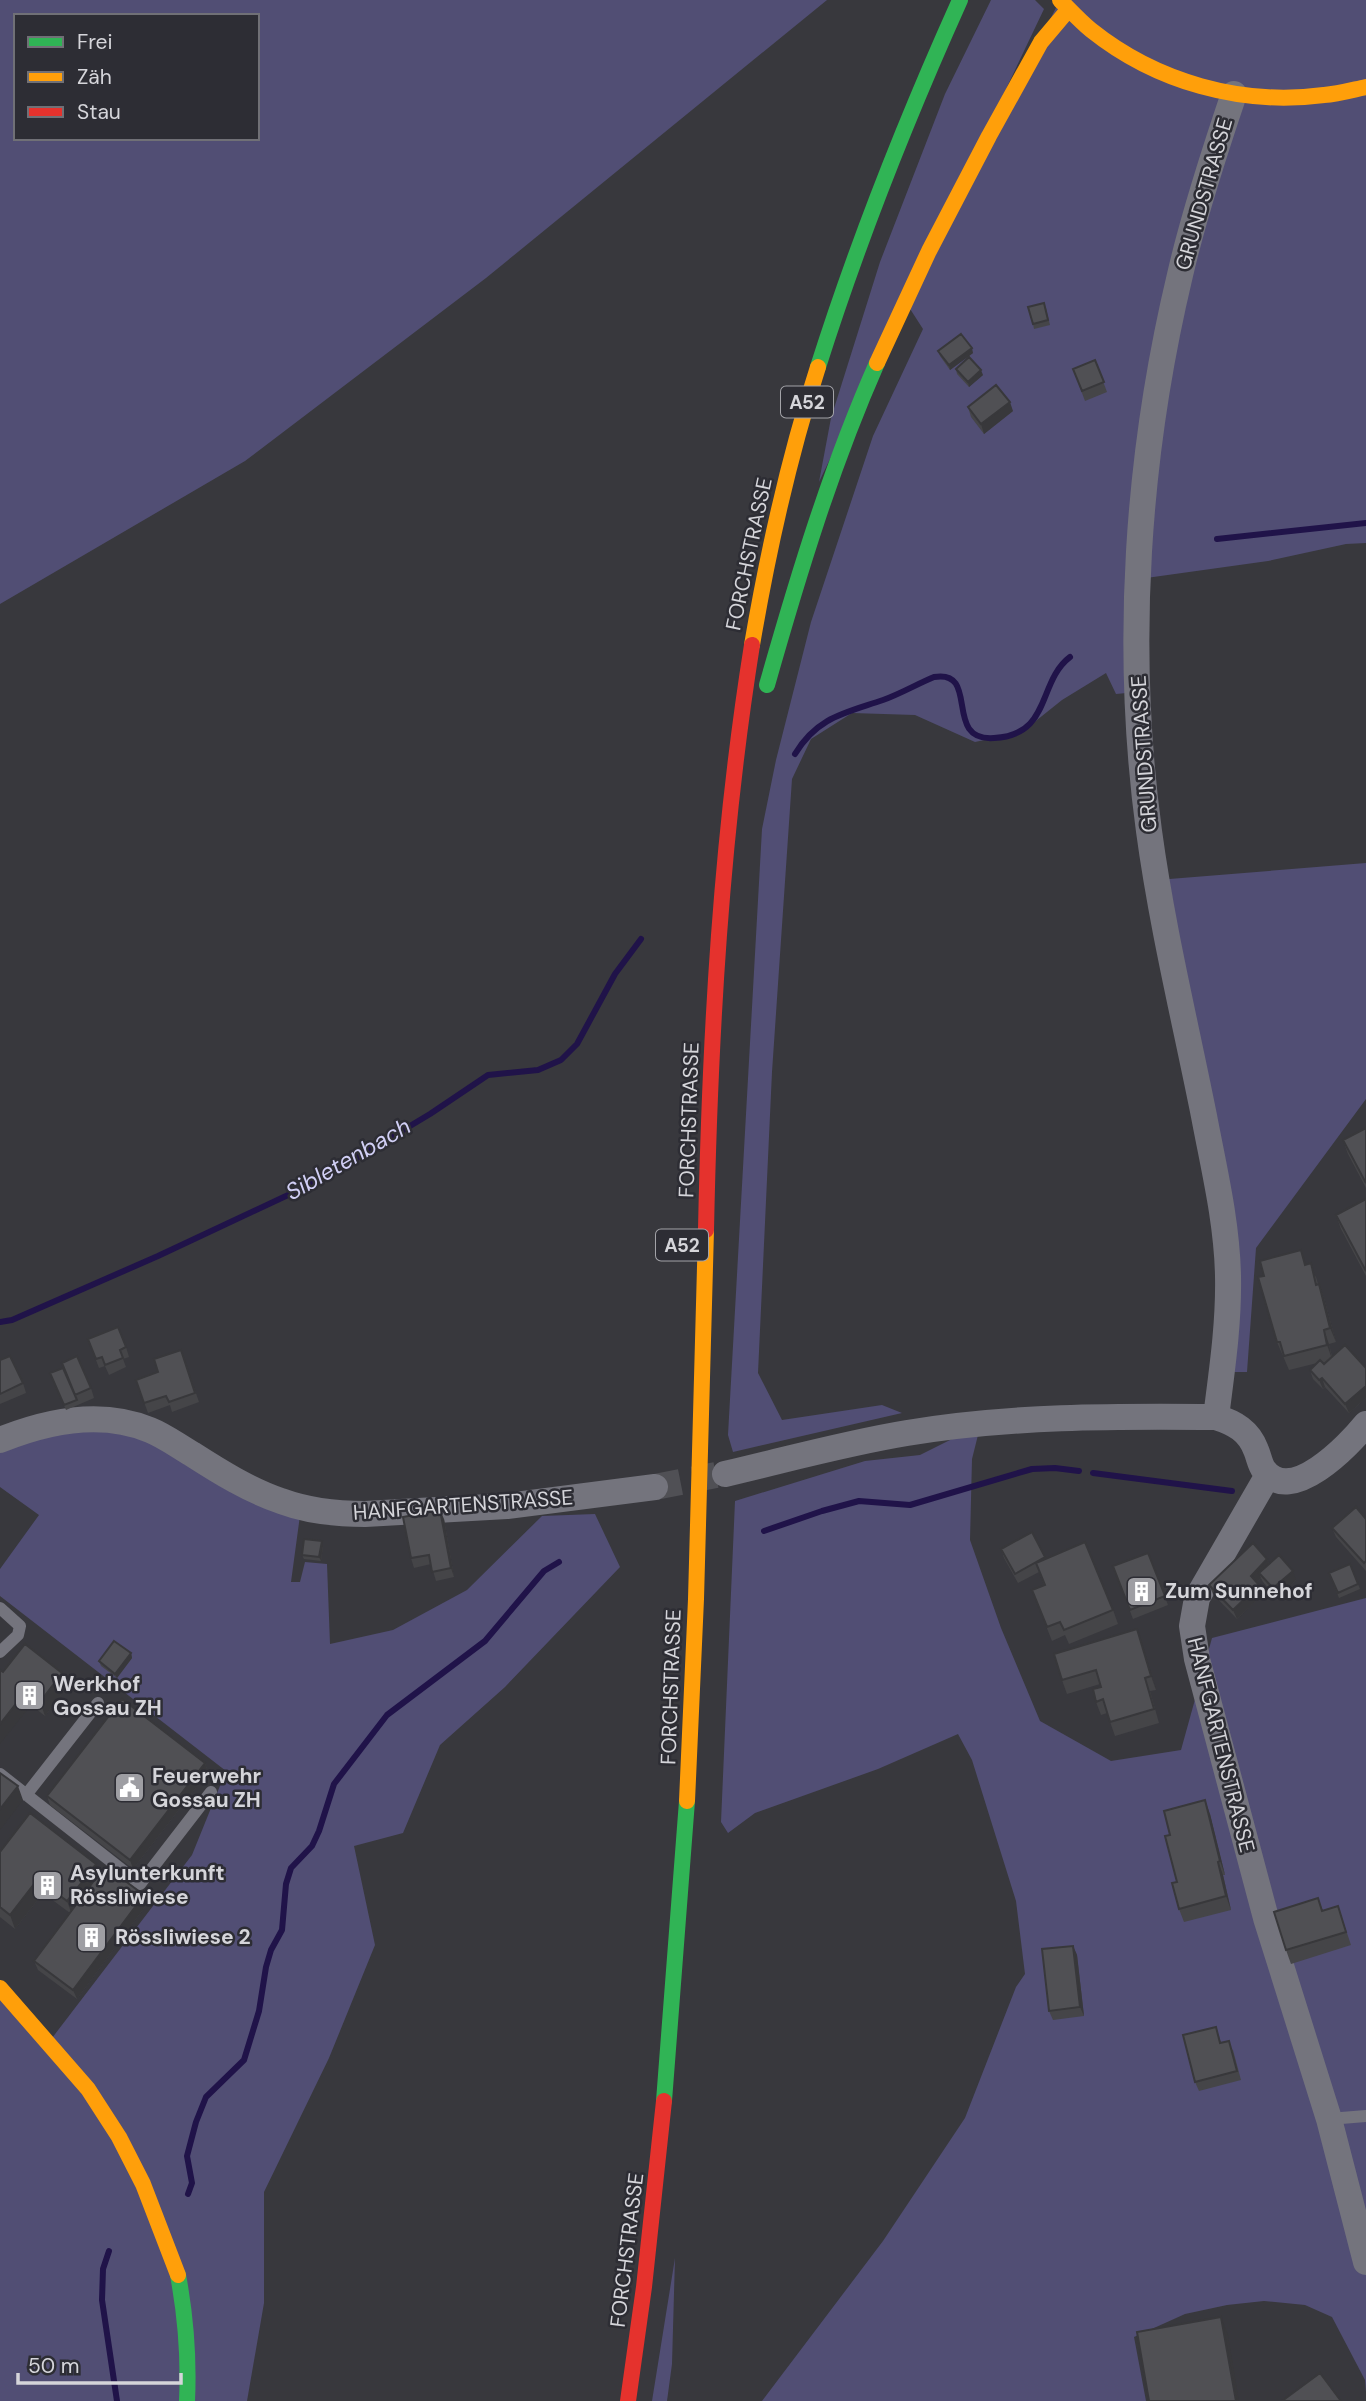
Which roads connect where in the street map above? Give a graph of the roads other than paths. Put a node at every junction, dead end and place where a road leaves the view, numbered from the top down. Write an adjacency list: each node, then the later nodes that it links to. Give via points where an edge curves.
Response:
1 (960, 0): 5 (main road, FORCHSTRASSE / A52, via 864,225 803,414 756,620)
2 (1064, 5): 4 (main road, via 1108,43 1144,66 1191,85); 5 (main road, via 958,191 870,382 786,614)
3 (1366, 87): 4 (main road, via 1297,97)
4 (1234, 94): 6 (street, GRUNDSTRASSE, via 1180,274 1158,384 1140,543 1137,636 1137,692 1151,840 1226,1246 1227,1323)
5 (727, 825): 23 (main road, FORCHSTRASSE / A52, via 713,1026 684,1852 659,2168)
6 (1216, 1417): 9 (street, via 981,1423 906,1433); 10 (street, via 1245,1431)
7 (1366, 1424): 10 (street, via 1309,1475 1288,1482)
8 (0, 1440): 11 (street, HANFGARTENSTRASSE, via 74,1420 125,1423 151,1431 270,1497 301,1508 343,1514 507,1506)
9 (725, 1474)
10 (1268, 1475): 20 (street, HANFGARTENSTRASSE, via 1200,1591 1193,1636 1266,1918)
11 (655, 1487)
12 (0, 1608): 13 (lane, via 20,1626 18,1635)
13 (0, 1652)
14 (98, 1703): 17 (lane)
15 (0, 1774): 17 (lane)
16 (211, 1792): 17 (lane, via 140,1884)
17 (26, 1795)
18 (0, 1988): 22 (main road, via 88,2089 143,2184 177,2272 189,2358)
19 (1366, 2116): 20 (lane)
20 (1329, 2119): 21 (street, HANFGARTENSTRASSE)
21 (1366, 2262)
22 (187, 2401)
23 (628, 2401)

